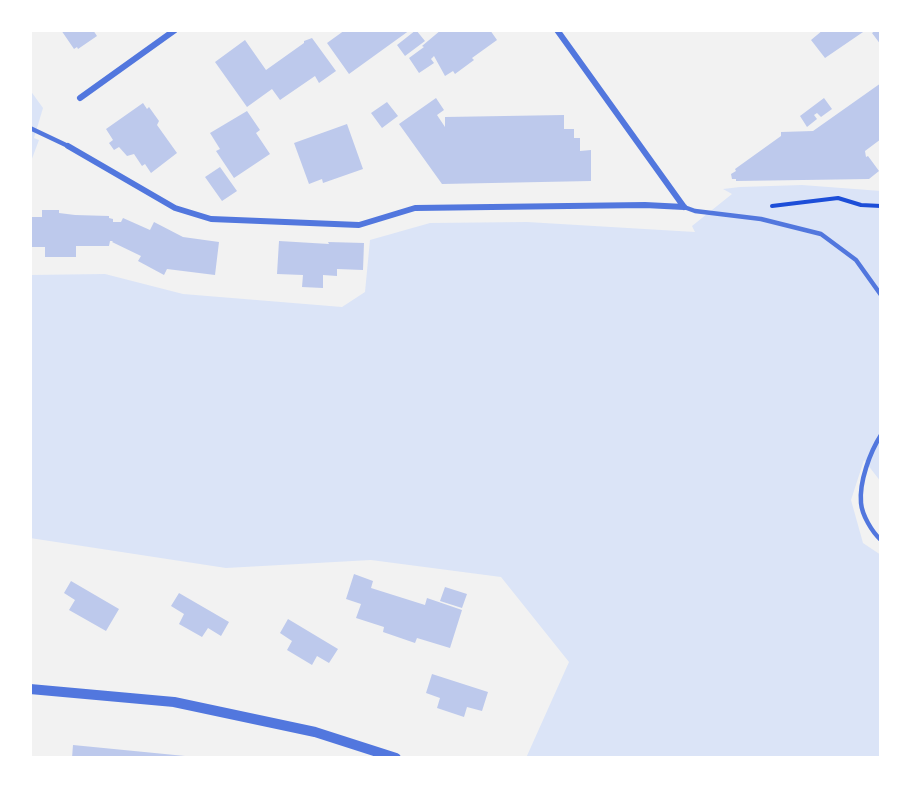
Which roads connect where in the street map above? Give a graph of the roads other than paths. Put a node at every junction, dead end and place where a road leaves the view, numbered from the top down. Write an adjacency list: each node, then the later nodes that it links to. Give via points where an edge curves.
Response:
1 (175, 30): 3 (street)
2 (557, 30): 6 (street)
3 (80, 98)
4 (30, 128): 5 (lane)
5 (68, 146): 6 (street, via 175,208 211,219 359,225 415,208)
6 (684, 207): 7 (lane, via 761,219 821,234 856,260)
7 (881, 295)
8 (881, 435): 9 (lane, via 864,472 861,504 874,534)
9 (881, 540)
10 (30, 689): 11 (street, via 174,702 315,732)
11 (396, 758)

